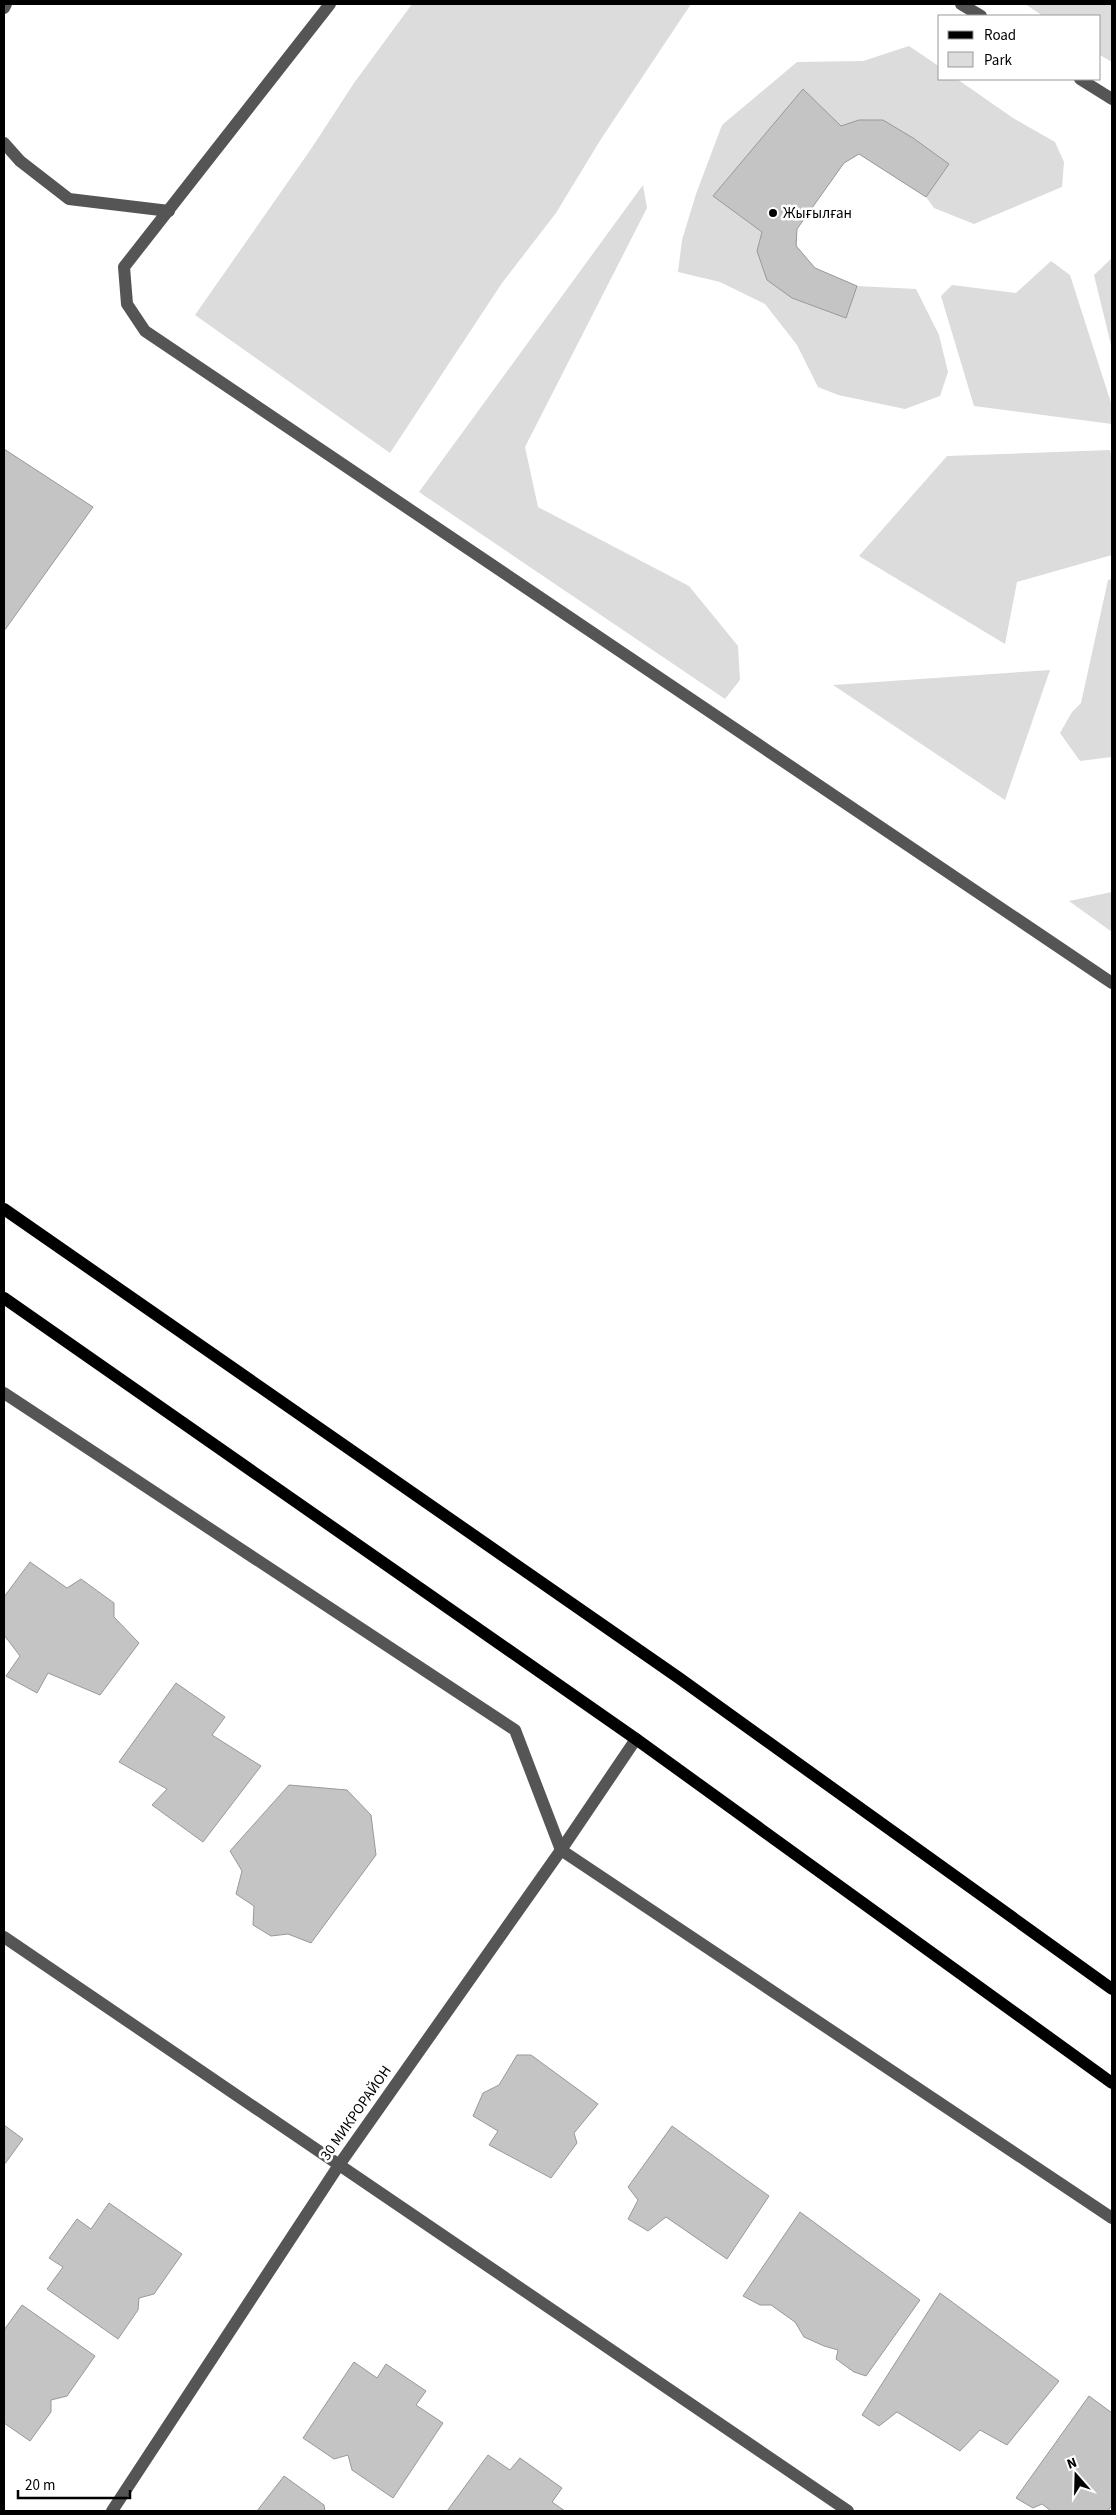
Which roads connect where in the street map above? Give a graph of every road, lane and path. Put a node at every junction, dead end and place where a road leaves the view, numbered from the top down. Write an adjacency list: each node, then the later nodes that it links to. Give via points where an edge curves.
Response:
1 (6, 4): 4 (street)
2 (330, 4): 9 (street)
3 (961, 4): 5 (street)
4 (4, 8)
5 (979, 15)
6 (1082, 80): 7 (street)
7 (1112, 99)
8 (4, 143): 9 (street, via 20,161 69,199)
9 (169, 210): 10 (street, via 124,267 127,304 145,331)
10 (1112, 982)
11 (4, 1209): 17 (main road, via 678,1678)
12 (4, 1298): 14 (main road)
13 (4, 1393): 15 (street, via 515,1730)
14 (636, 1740): 15 (street, 30 МИКРОРАЙОН); 18 (main road)
15 (561, 1850): 19 (street, 30 МИКРОРАЙОН); 20 (street)
16 (4, 1937): 19 (street)
17 (1112, 1989)
18 (1112, 2084)
19 (339, 2165): 21 (street, 30 МИКРОРАЙОН); 22 (street)
20 (1112, 2218)
21 (112, 2511)
22 (848, 2511)

